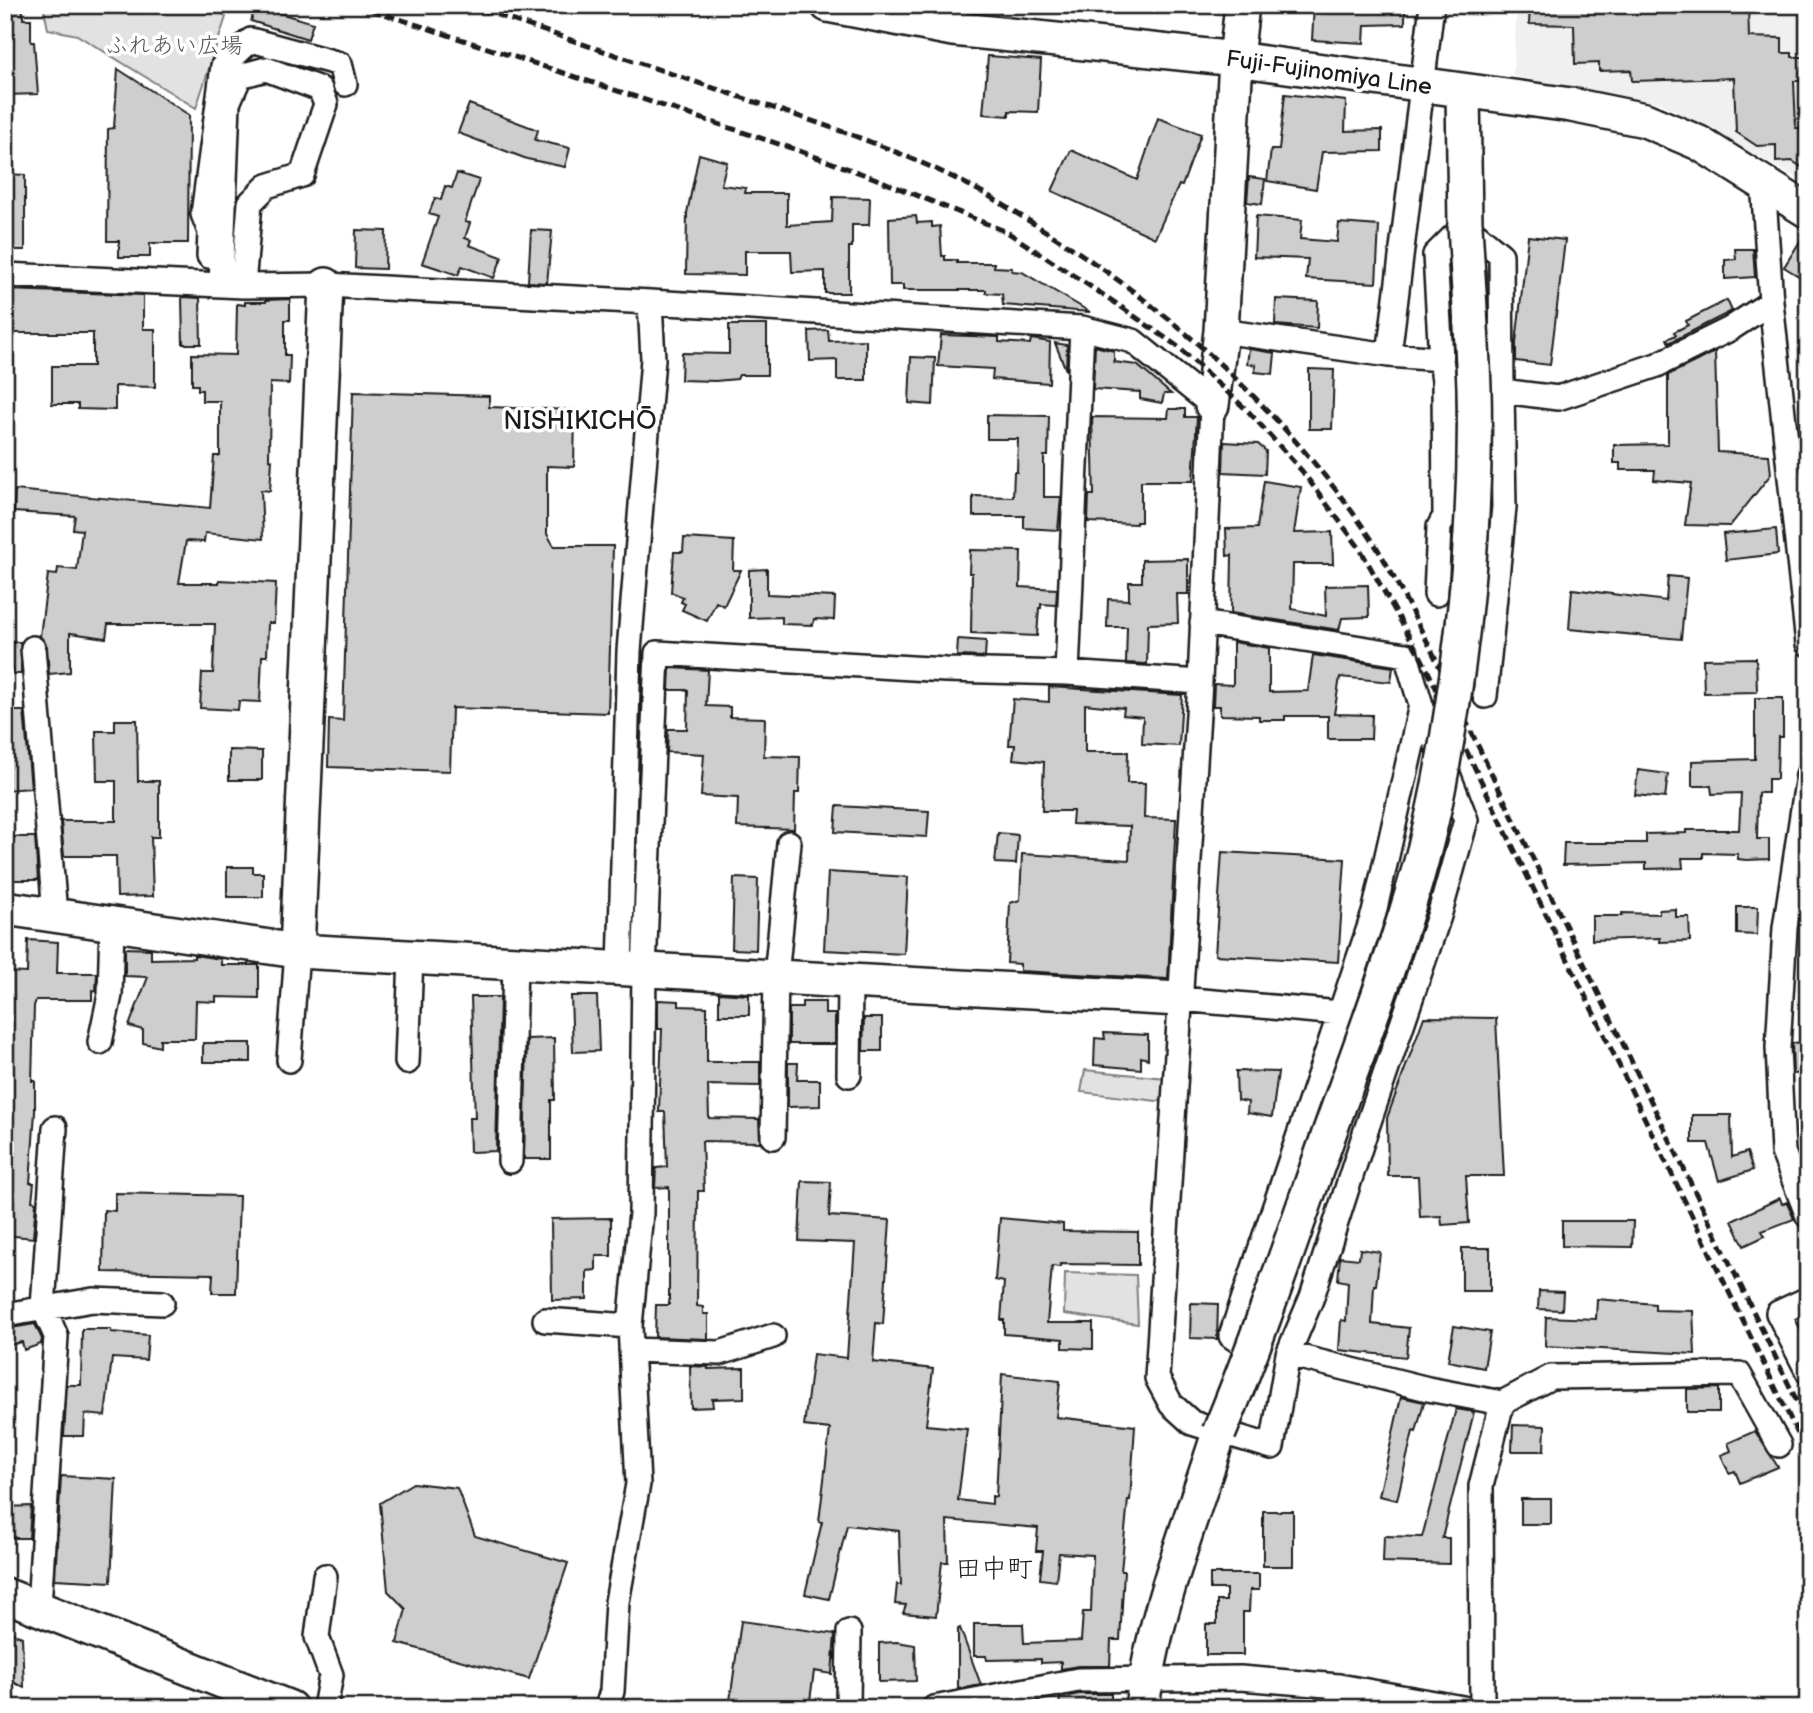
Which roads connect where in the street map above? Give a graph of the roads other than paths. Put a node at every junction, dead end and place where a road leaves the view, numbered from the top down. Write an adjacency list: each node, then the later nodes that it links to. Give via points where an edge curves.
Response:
1 (828, 5): 4 (street, Fuji-Fujinomiya Line)
2 (1242, 5): 5 (street)
3 (1432, 5): 7 (street)
4 (954, 17): 5 (street, Fuji-Fujinomiya Line)
5 (1236, 59): 7 (street, Fuji-Fujinomiya Line); 19 (street)
6 (345, 83): 12 (street, via 340,64 250,40 223,66 203,214 210,232)
7 (1422, 85): 8 (street, Fuji-Fujinomiya Line); 20 (street)
8 (1464, 92): 9 (street, Fuji-Fujinomiya Line, via 1571,105 1645,120 1699,143); 11 (street)
9 (1763, 181): 10 (street, Fuji-Fujinomiya Line); 17 (street)
10 (1808, 211)
11 (1465, 225): 21 (street, via 1435,255); 22 (street, via 1501,255); 61 (street, bridge, via 1474,390 1471,527 1462,634 1441,776 1397,943)
12 (209, 261)
13 (5, 275): 14 (street)
14 (232, 285): 14 (street, via 228,103 240,76 266,69 320,89 326,104 302,175 267,186 250,203); 15 (street)
15 (326, 285): 16 (street); 37 (street)
16 (650, 302): 18 (street); 40 (street, via 653,359 629,652)
17 (1772, 302): 22 (street, via 1730,329 1657,365 1583,390 1558,398); 26 (street)
18 (1082, 328): 23 (street, via 1133,341); 28 (street)
19 (1221, 331): 20 (street); 23 (street)
20 (1389, 355): 21 (street)
21 (1441, 359): 24 (street, via 1445,516 1438,527)
22 (1502, 391): 30 (street, via 1504,507)
23 (1212, 405): 25 (street)
24 (1436, 594)
25 (1202, 623): 29 (street); 31 (street, via 1406,655)
26 (1808, 644)
27 (33, 648): 35 (street)
28 (1067, 673): 29 (street); 40 (street, via 657,653)
29 (1200, 682): 43 (street)
30 (1485, 696)
31 (1421, 705): 44 (street, via 1374,913); 62 (street, via 1466,820 1312,1297)
32 (1808, 775): 52 (street, via 1786,928 1778,1048 1783,1152)
33 (789, 843): 41 (street)
34 (5, 908): 35 (street)
35 (55, 914): 36 (street)
36 (112, 923): 37 (street); 45 (street, via 110,995)
37 (297, 951): 38 (street); 46 (street)
38 (411, 957): 39 (street); 47 (street)
39 (515, 963): 40 (street); 51 (street)
40 (632, 969): 41 (street); 58 (street, via 641,1213)
41 (776, 977): 42 (street); 50 (street)
42 (849, 981): 43 (street); 48 (street)
43 (1180, 999): 44 (street); 65 (street, via 1157,1377 1171,1404 1192,1423)
44 (1340, 1013): 61 (street, via 1231,1336)
45 (100, 1042)
46 (289, 1060)
47 (407, 1062)
48 (849, 1075)
49 (55, 1128): 55 (street)
50 (773, 1137)
51 (510, 1161)
52 (1808, 1216)
53 (1808, 1299): 63 (street, via 1779,1312)
54 (162, 1303): 55 (street, via 93,1300)
55 (43, 1307): 56 (street); 69 (street, via 56,1336)
56 (5, 1315)
57 (545, 1320): 58 (street)
58 (630, 1326): 60 (street)
59 (772, 1336): 60 (street, via 720,1353)
60 (631, 1350): 77 (street, via 638,1484 617,1602)
61 (1253, 1351): 65 (street, bridge)
62 (1288, 1354): 64 (street); 65 (street, via 1272,1447)
63 (1808, 1372)
64 (1502, 1403): 66 (street, via 1551,1377 1739,1374); 73 (street, via 1481,1486)
65 (1219, 1433): 71 (street, via 1171,1584)
66 (1779, 1445)
67 (326, 1576): 76 (street, via 317,1637 331,1675)
68 (5, 1595): 69 (street)
69 (39, 1607): 75 (street)
70 (849, 1632): 74 (street)
71 (1144, 1694): 72 (street, via 1240,1678); 79 (street, via 1078,1680)
72 (1338, 1697): 73 (street)
73 (1473, 1705)
74 (839, 1706): 78 (street)
75 (290, 1708)
76 (325, 1708)
77 (607, 1708)
78 (857, 1708)
79 (934, 1708)

